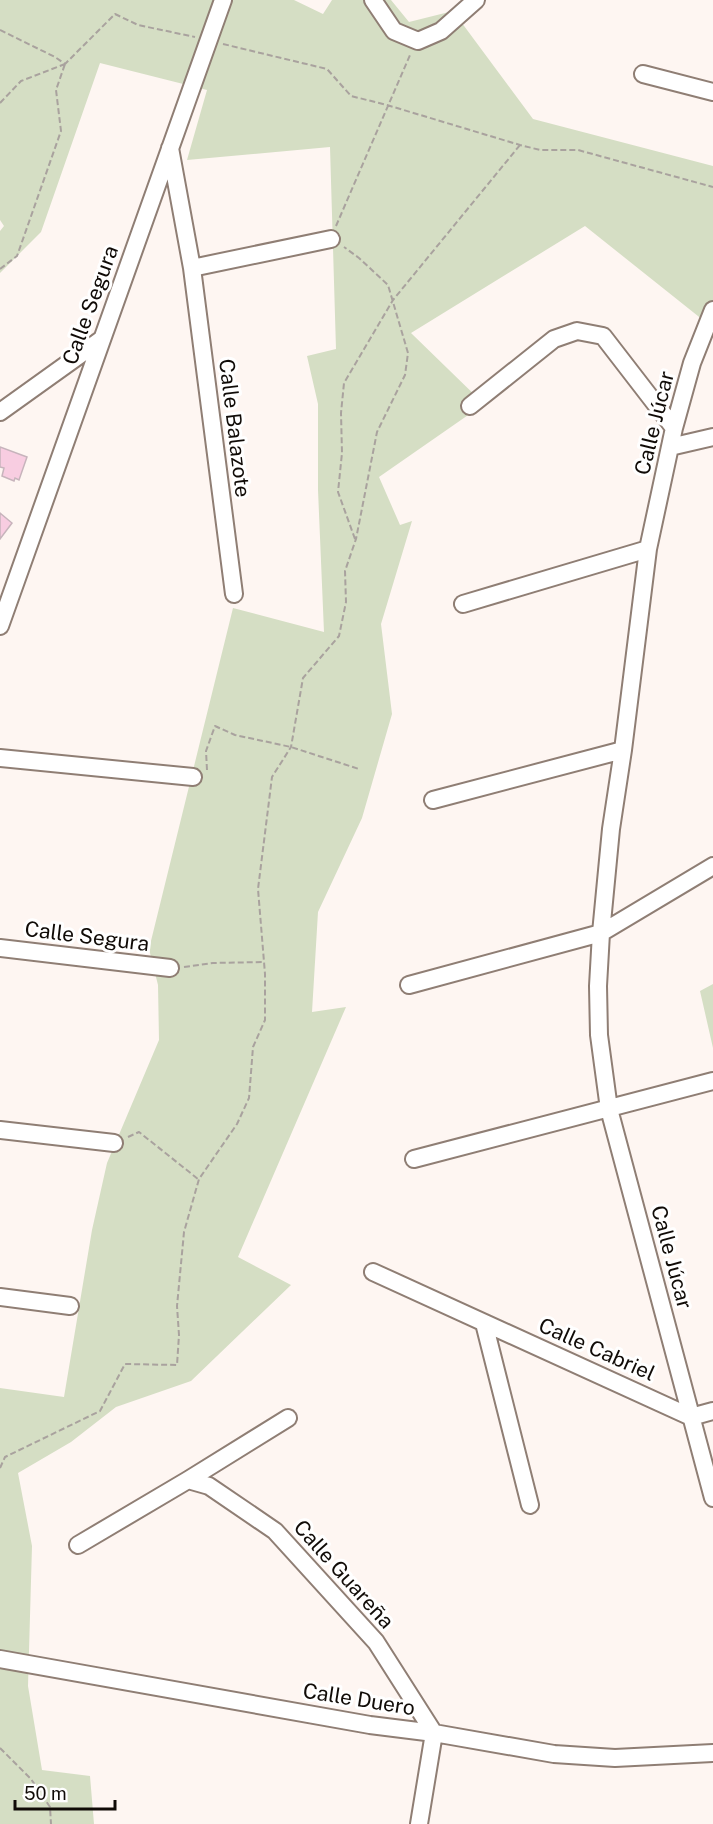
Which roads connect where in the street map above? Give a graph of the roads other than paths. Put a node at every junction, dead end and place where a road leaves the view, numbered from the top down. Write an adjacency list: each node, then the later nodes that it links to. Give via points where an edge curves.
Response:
1 (223, 0): 6 (street, Calle Segura)
2 (373, 0): 3 (street, via 394,31 418,41 441,31)
3 (476, 0)
4 (643, 74): 5 (street)
5 (713, 92)
6 (170, 148): 8 (street, Calle Balazote); 10 (street, Calle Segura)
7 (331, 239): 8 (street)
8 (192, 268): 17 (street, Calle Balazote)
9 (713, 310): 13 (street, Calle Júcar)
10 (102, 339): 12 (street); 19 (street, Calle Segura)
11 (470, 406): 13 (street, via 554,339 577,332 603,336)
12 (0, 412)
13 (674, 428): 15 (street, Calle Júcar)
14 (713, 437): 15 (street)
15 (670, 447): 16 (street, Calle Júcar)
16 (648, 549): 18 (street); 20 (street, Calle Júcar)
17 (234, 594)
18 (463, 604)
19 (0, 626)
20 (623, 750): 23 (street); 25 (street, Calle Júcar)
21 (0, 758): 22 (street)
22 (200, 774)
23 (433, 800)
24 (713, 866): 25 (street)
25 (601, 933): 28 (street); 30 (street, Calle Júcar, via 598,1035)
26 (0, 948): 27 (street, Calle Segura)
27 (170, 968)
28 (409, 985)
29 (713, 1081): 30 (street)
30 (609, 1109): 33 (street); 39 (street, Calle Júcar)
31 (0, 1130): 32 (street)
32 (114, 1143)
33 (414, 1159)
34 (373, 1272): 37 (street, Calle Cabriel)
35 (0, 1297): 36 (street)
36 (70, 1306)
37 (484, 1323): 39 (street, Calle Cabriel); 43 (street)
38 (713, 1411): 39 (street)
39 (691, 1417): 42 (street, Calle Júcar)
40 (288, 1418): 41 (street)
41 (188, 1480): 44 (street); 46 (street, Calle Guareña, via 209,1486 275,1531 376,1642)
42 (713, 1498)
43 (530, 1505)
44 (78, 1545)
45 (0, 1659): 46 (street, Calle Duero)
46 (434, 1733): 47 (street, Calle Duero, via 554,1754 615,1758); 48 (street)
47 (713, 1753)
48 (419, 1824)

